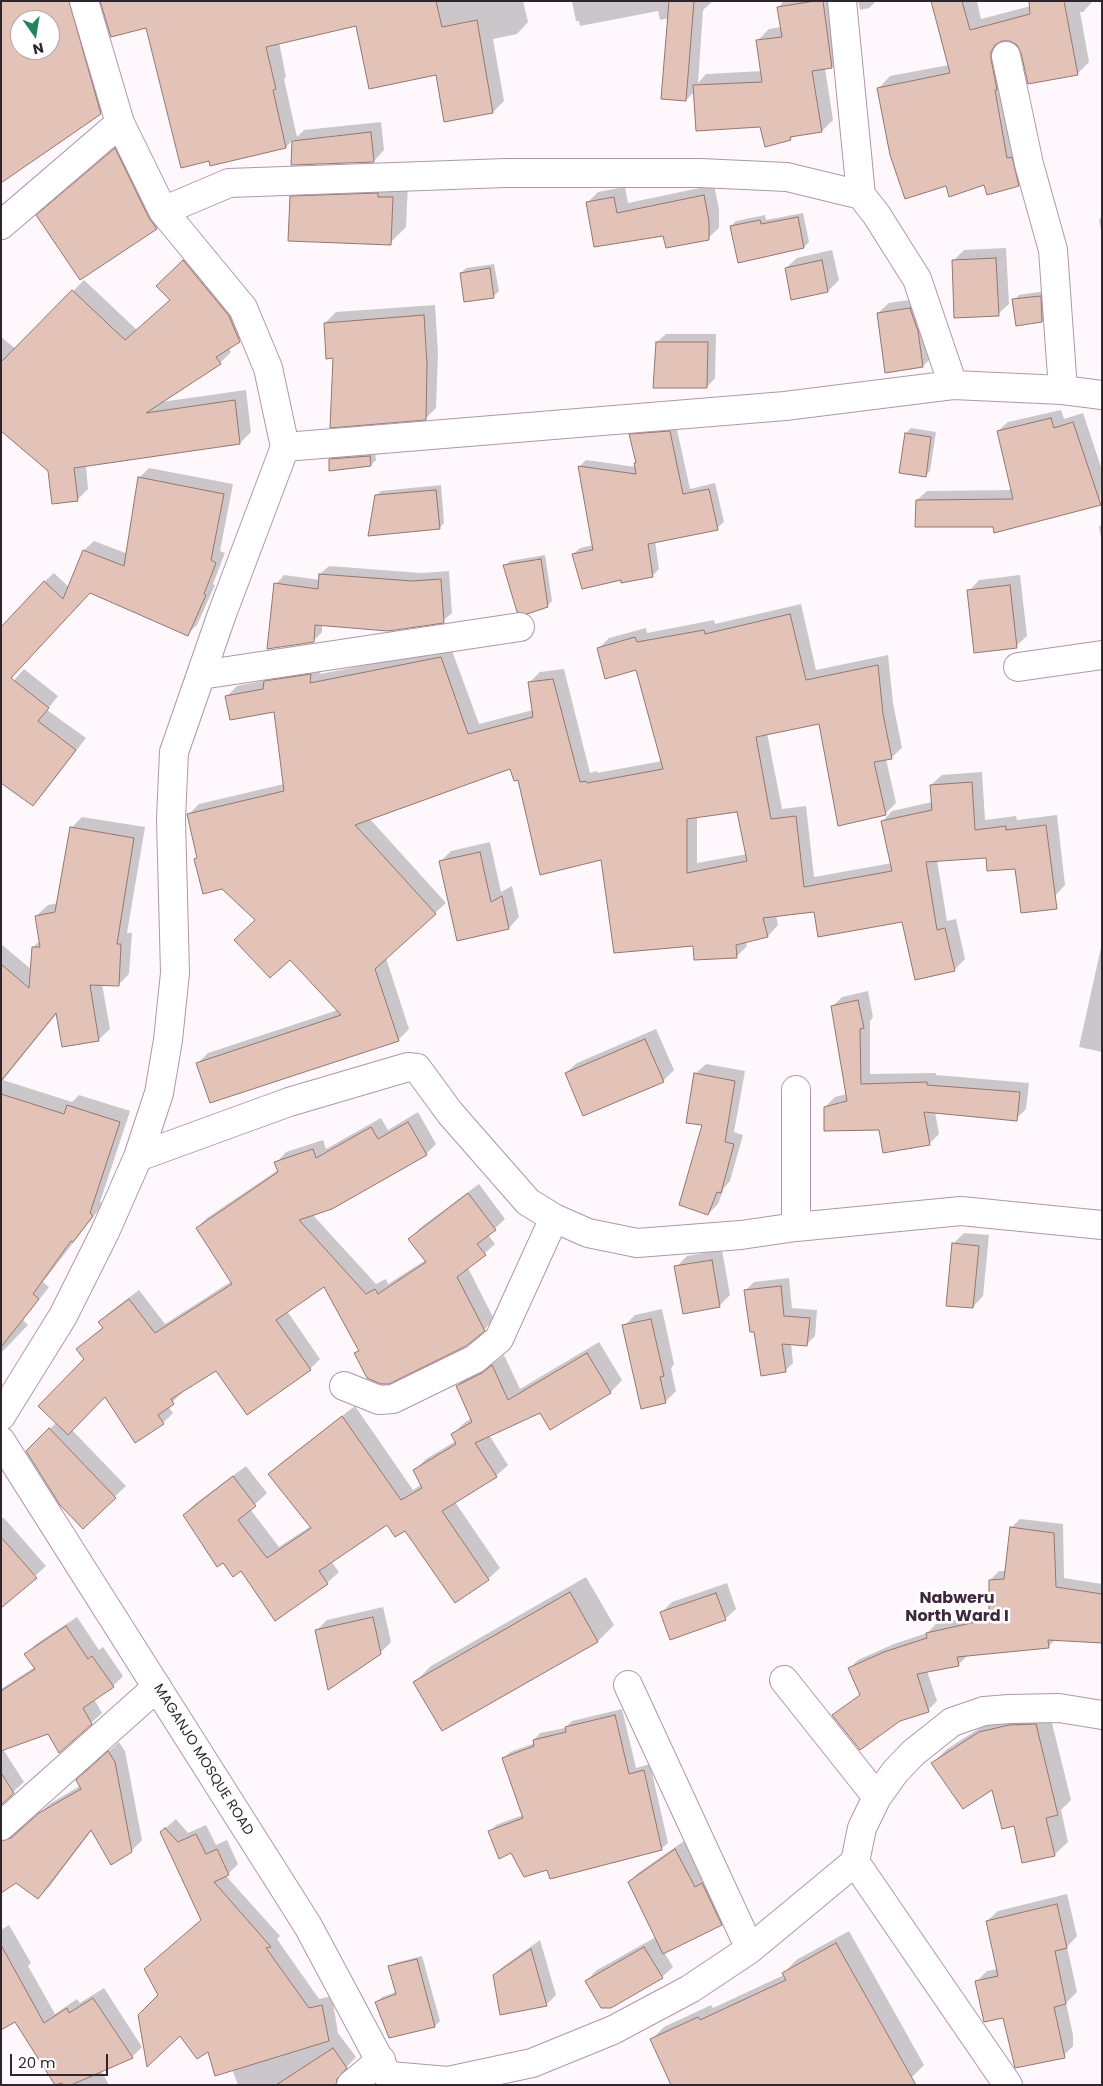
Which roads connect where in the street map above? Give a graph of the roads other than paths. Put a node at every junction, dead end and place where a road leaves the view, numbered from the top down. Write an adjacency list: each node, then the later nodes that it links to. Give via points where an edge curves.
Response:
1 (84, 1): 4 (street)
2 (842, 1): 5 (street)
3 (1006, 56): 9 (street, via 1029,164 1053,250)
4 (120, 123): 6 (street); 7 (street)
5 (861, 195): 6 (street, via 788,177 700,173 506,173 229,183); 8 (street, via 917,279)
6 (163, 211): 11 (street, via 243,308 268,368)
7 (1, 225)
8 (953, 385): 9 (street); 11 (street, via 785,406)
9 (1063, 390): 10 (street)
10 (1102, 395)
11 (285, 447): 15 (street)
12 (520, 627): 15 (street)
13 (1102, 655): 14 (street)
14 (1018, 667)
15 (201, 675): 17 (street, via 174,752 171,819 174,973 159,1094)
16 (796, 1090): 20 (street)
17 (138, 1157): 18 (street, via 289,1102 408,1067 417,1068 450,1113 528,1202); 22 (street, via 63,1316)
18 (554, 1218): 20 (street, via 588,1233 637,1242 740,1235); 21 (street, via 499,1340 475,1359 393,1399 379,1400)
19 (1102, 1225): 20 (street, via 960,1211)
20 (796, 1227)
21 (344, 1386)
22 (1, 1416)
23 (1, 1441): 26 (street, MAGANJO MOSQUE ROAD)
24 (784, 1680): 28 (street)
25 (628, 1685): 31 (street)
26 (157, 1687): 29 (street); 32 (street, MAGANJO MOSQUE ROAD, via 308,1926)
27 (1102, 1715): 28 (street, via 1059,1708 1009,1709 984,1711 952,1722 895,1772)
28 (877, 1797): 30 (street, via 862,1828)
29 (1, 1826)
30 (855, 1862): 31 (street); 34 (street)
31 (750, 1949): 32 (street, via 690,1988 613,2030 532,2062 448,2082)
32 (388, 2073): 33 (street)
33 (351, 2085)
34 (1008, 2085)

